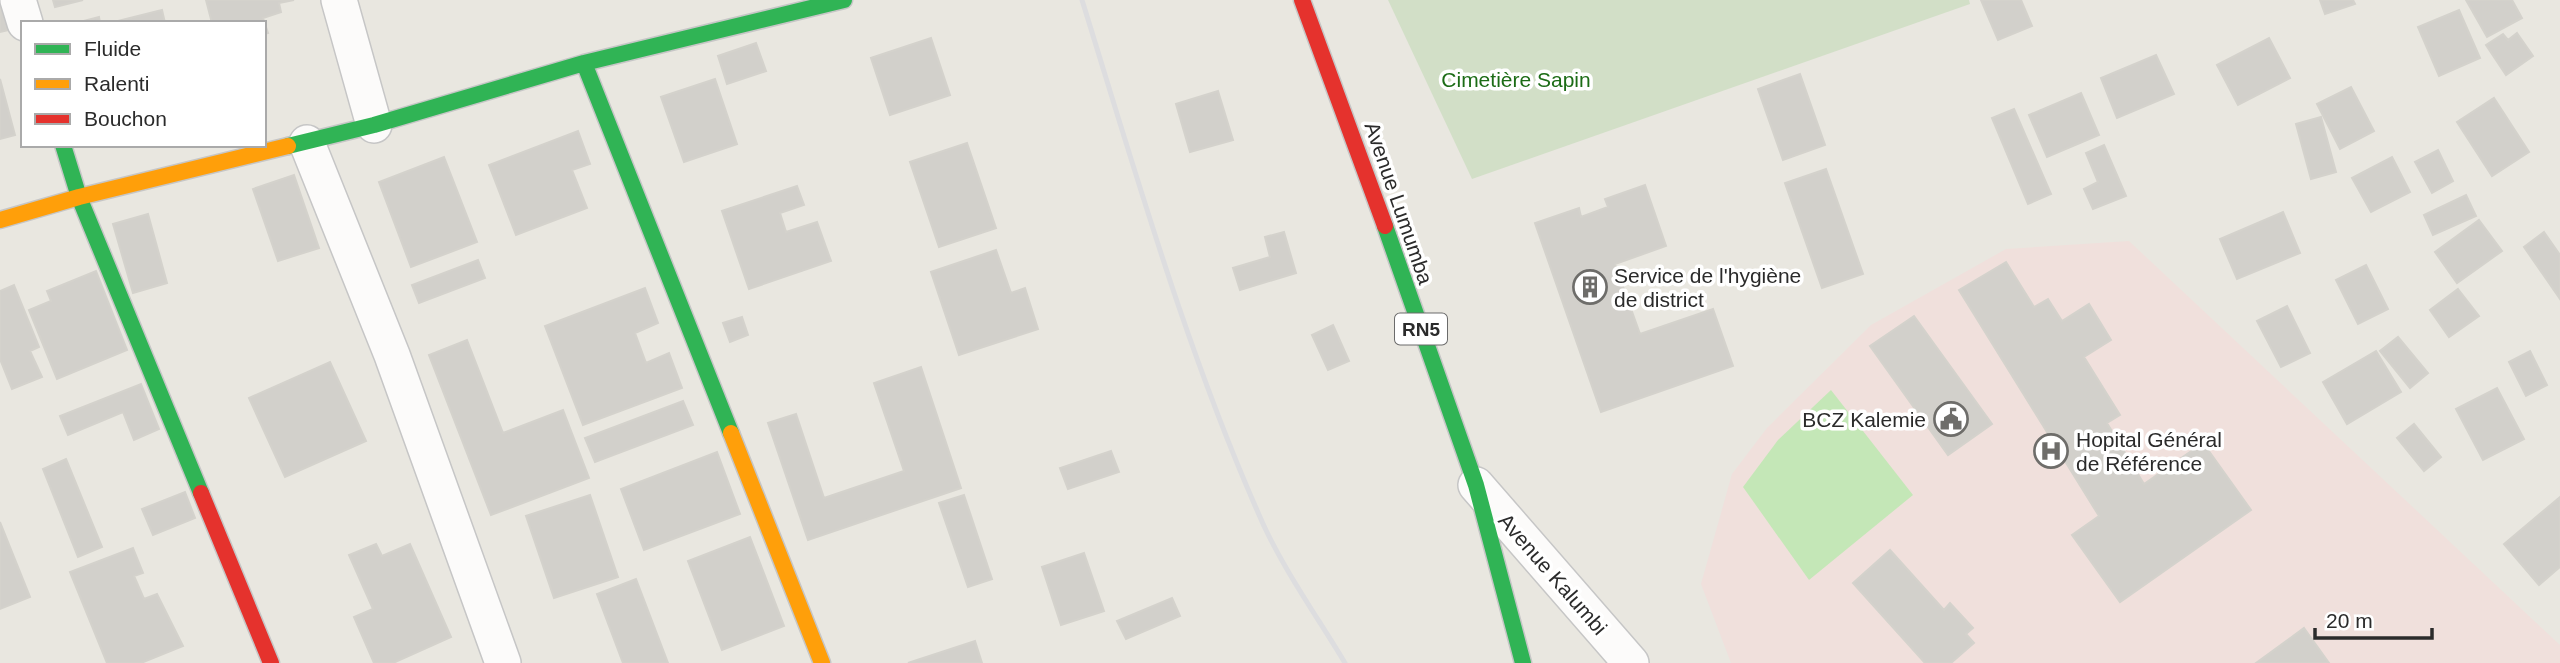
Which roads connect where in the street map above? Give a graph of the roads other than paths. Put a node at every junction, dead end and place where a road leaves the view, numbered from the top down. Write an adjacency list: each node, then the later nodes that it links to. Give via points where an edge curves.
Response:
1 (18, 0): 5 (street)
2 (339, 0): 7 (street)
3 (844, 0): 6 (main road)
4 (1302, 0): 12 (main road, Avenue Lumumba / RN5)
5 (24, 21)
6 (584, 63): 7 (main road); 15 (main road)
7 (374, 125): 8 (main road)
8 (307, 143): 10 (main road); 14 (street, via 393,355)
9 (64, 147): 10 (main road)
10 (79, 197): 11 (main road); 13 (main road)
11 (0, 220)
12 (1475, 485): 16 (main road, Avenue Lumumba / RN5); 17 (street, Avenue Kalumbi)
13 (271, 663)
14 (503, 663)
15 (822, 663)
16 (1523, 663)
17 (1631, 663)

